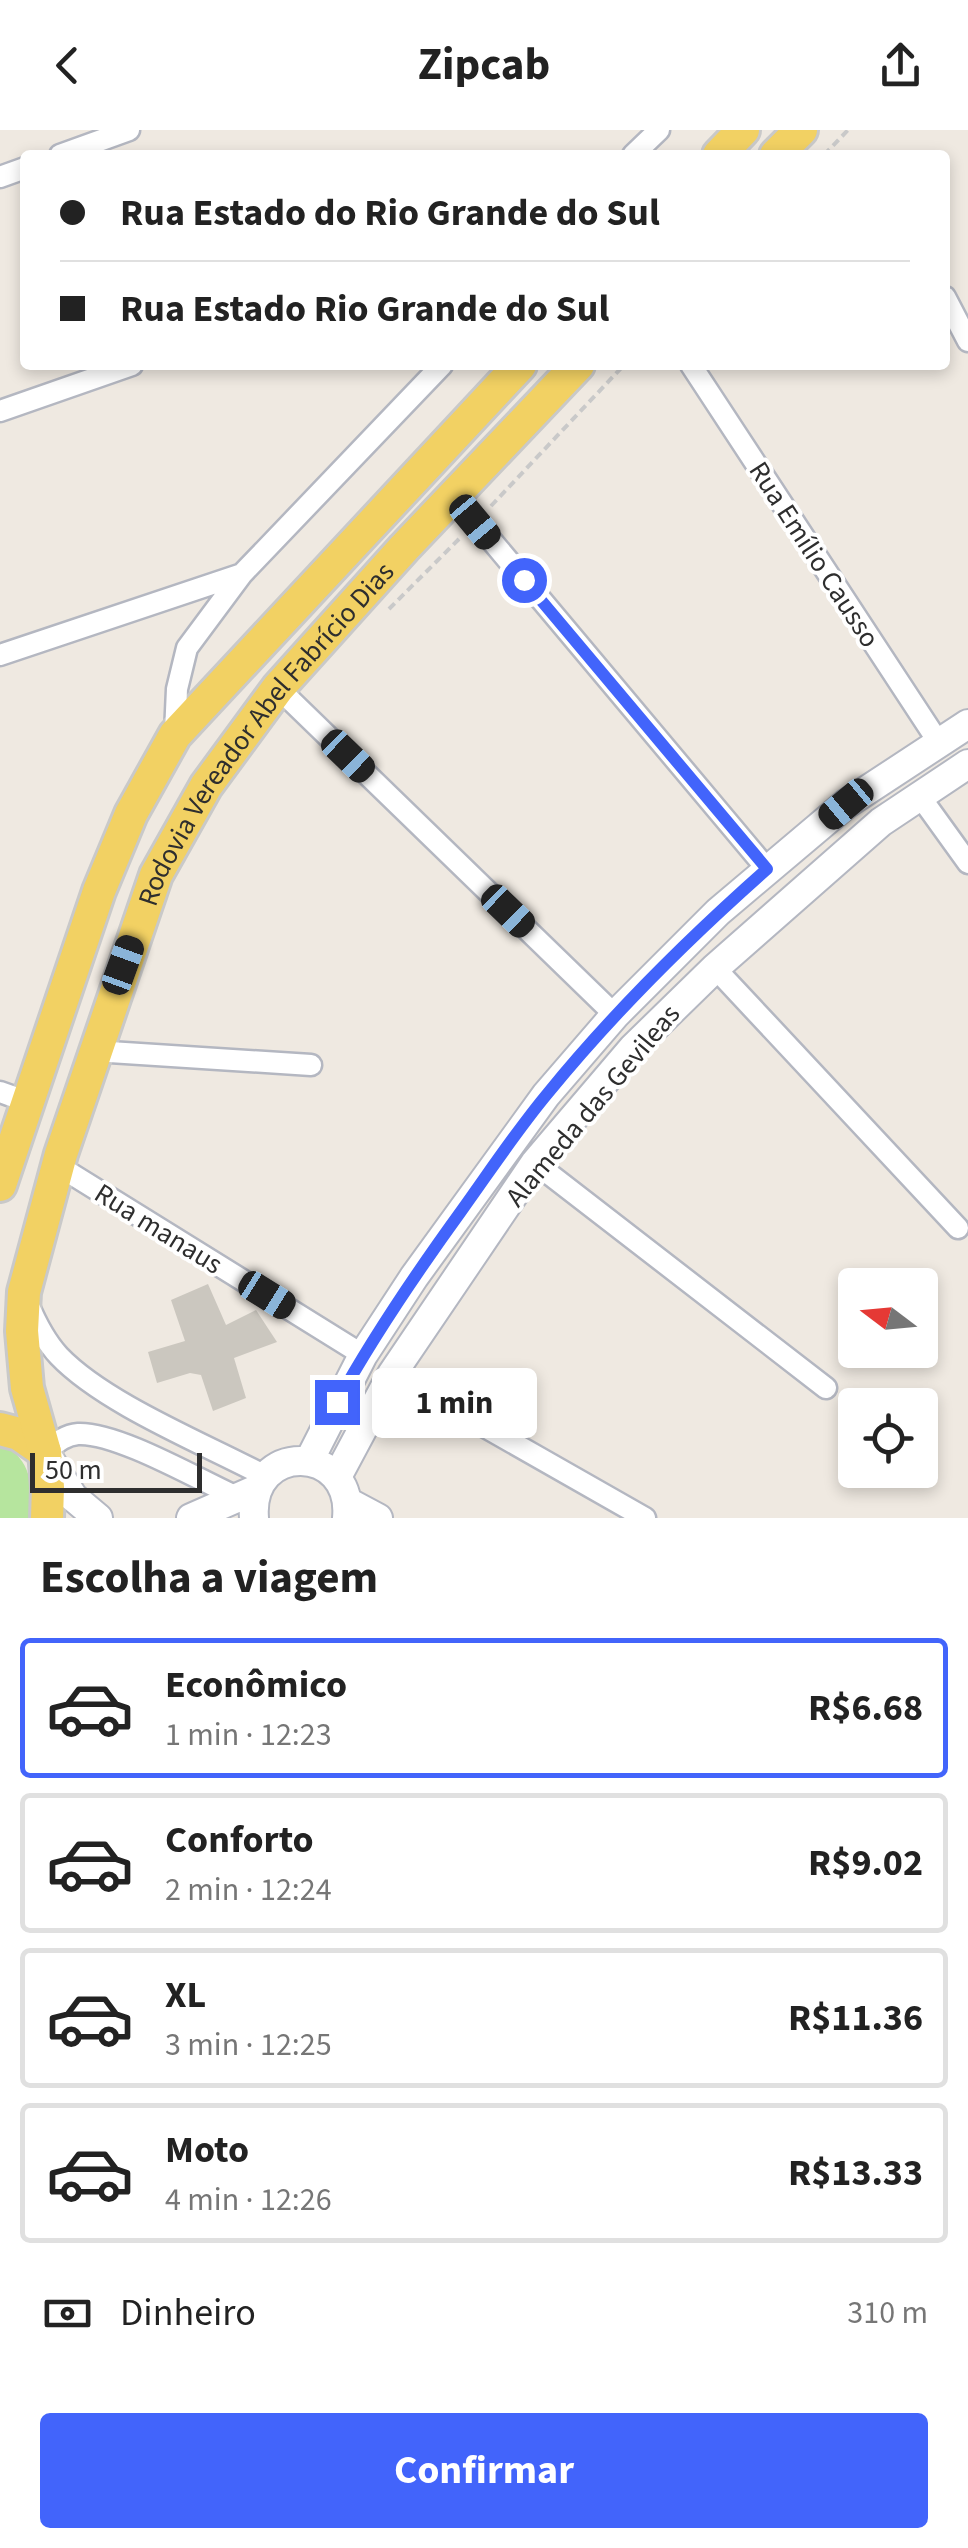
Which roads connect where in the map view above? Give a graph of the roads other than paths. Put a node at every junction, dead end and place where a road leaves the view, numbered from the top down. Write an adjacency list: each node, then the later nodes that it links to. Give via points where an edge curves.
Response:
1 (129, 130): 5 (street)
2 (658, 130): 6 (street)
3 (742, 130): 7 (main road)
4 (800, 130): 8 (main road)
5 (74, 150)
6 (639, 150)
7 (724, 150)
8 (781, 150)
9 (950, 306): 10 (street)
10 (968, 341)
11 (118, 370): 16 (street)
12 (437, 370): 18 (street)
13 (515, 370): 22 (main road, Rodovia Vereador Abel Fabrício Dias)
14 (574, 370): 17 (main road, Rodovia Vereador Abel Fabrício Dias)
15 (694, 370): 23 (street, Rua Emílio Causso)
16 (0, 411)
17 (465, 510): 20 (main road, Rodovia Vereador Abel Fabrício Dias, via 404,548); 27 (street)
18 (242, 574): 19 (street); 22 (street, via 187,648)
19 (0, 655)
20 (278, 688): 29 (street); 30 (main road, Rodovia Vereador Abel Fabrício Dias, via 206,786 156,876)
21 (968, 724): 23 (street, Alameda das Gevileas)
22 (175, 735): 32 (main road, Rodovia Vereador Abel Fabrício Dias, via 131,814)
23 (939, 743): 27 (street, Alameda das Gevileas, via 846,804)
24 (968, 764): 25 (street, Alameda das Gevileas)
25 (920, 795): 26 (street); 28 (street, Alameda das Gevileas, via 880,822)
26 (968, 863)
27 (767, 869): 29 (street, Alameda das Gevileas)
28 (715, 968): 33 (street, Alameda das Gevileas, via 634,1048); 36 (street)
29 (615, 1015): 38 (street, Alameda das Gevileas, via 546,1095)
30 (94, 1052): 31 (street); 34 (main road, Rodovia Vereador Abel Fabrício Dias)
31 (311, 1065)
32 (14, 1097): 35 (main road, Rodovia Vereador Abel Fabrício Dias)
33 (536, 1163): 39 (street, Alameda das Gevileas); 40 (street)
34 (58, 1165): 37 (main road, Rodovia Vereador Abel Fabrício Dias); 38 (street, Rua manaus)
35 (0, 1185)
36 (958, 1228)
37 (24, 1292): 42 (main road, Rodovia Vereador Abel Fabrício Dias, via 27,1388); 44 (street, via 39,1330 87,1380 154,1419)
38 (363, 1354): 43 (street, Alameda das Gevileas)
39 (392, 1374): 45 (street, Alameda das Gevileas); 50 (street)
40 (826, 1388)
41 (0, 1430): 42 (main road)
42 (44, 1452): 44 (street, via 78,1434 114,1440); 46 (main road, Rodovia Vereador Abel Fabrício Dias); 47 (street, via 73,1498)
43 (309, 1461): 44 (street, via 278,1466); 45 (street, via 324,1467)
44 (253, 1495): 48 (street)
45 (344, 1499): 49 (street)
46 (47, 1518)
47 (98, 1518)
48 (191, 1518)
49 (378, 1518)
50 (646, 1518)

